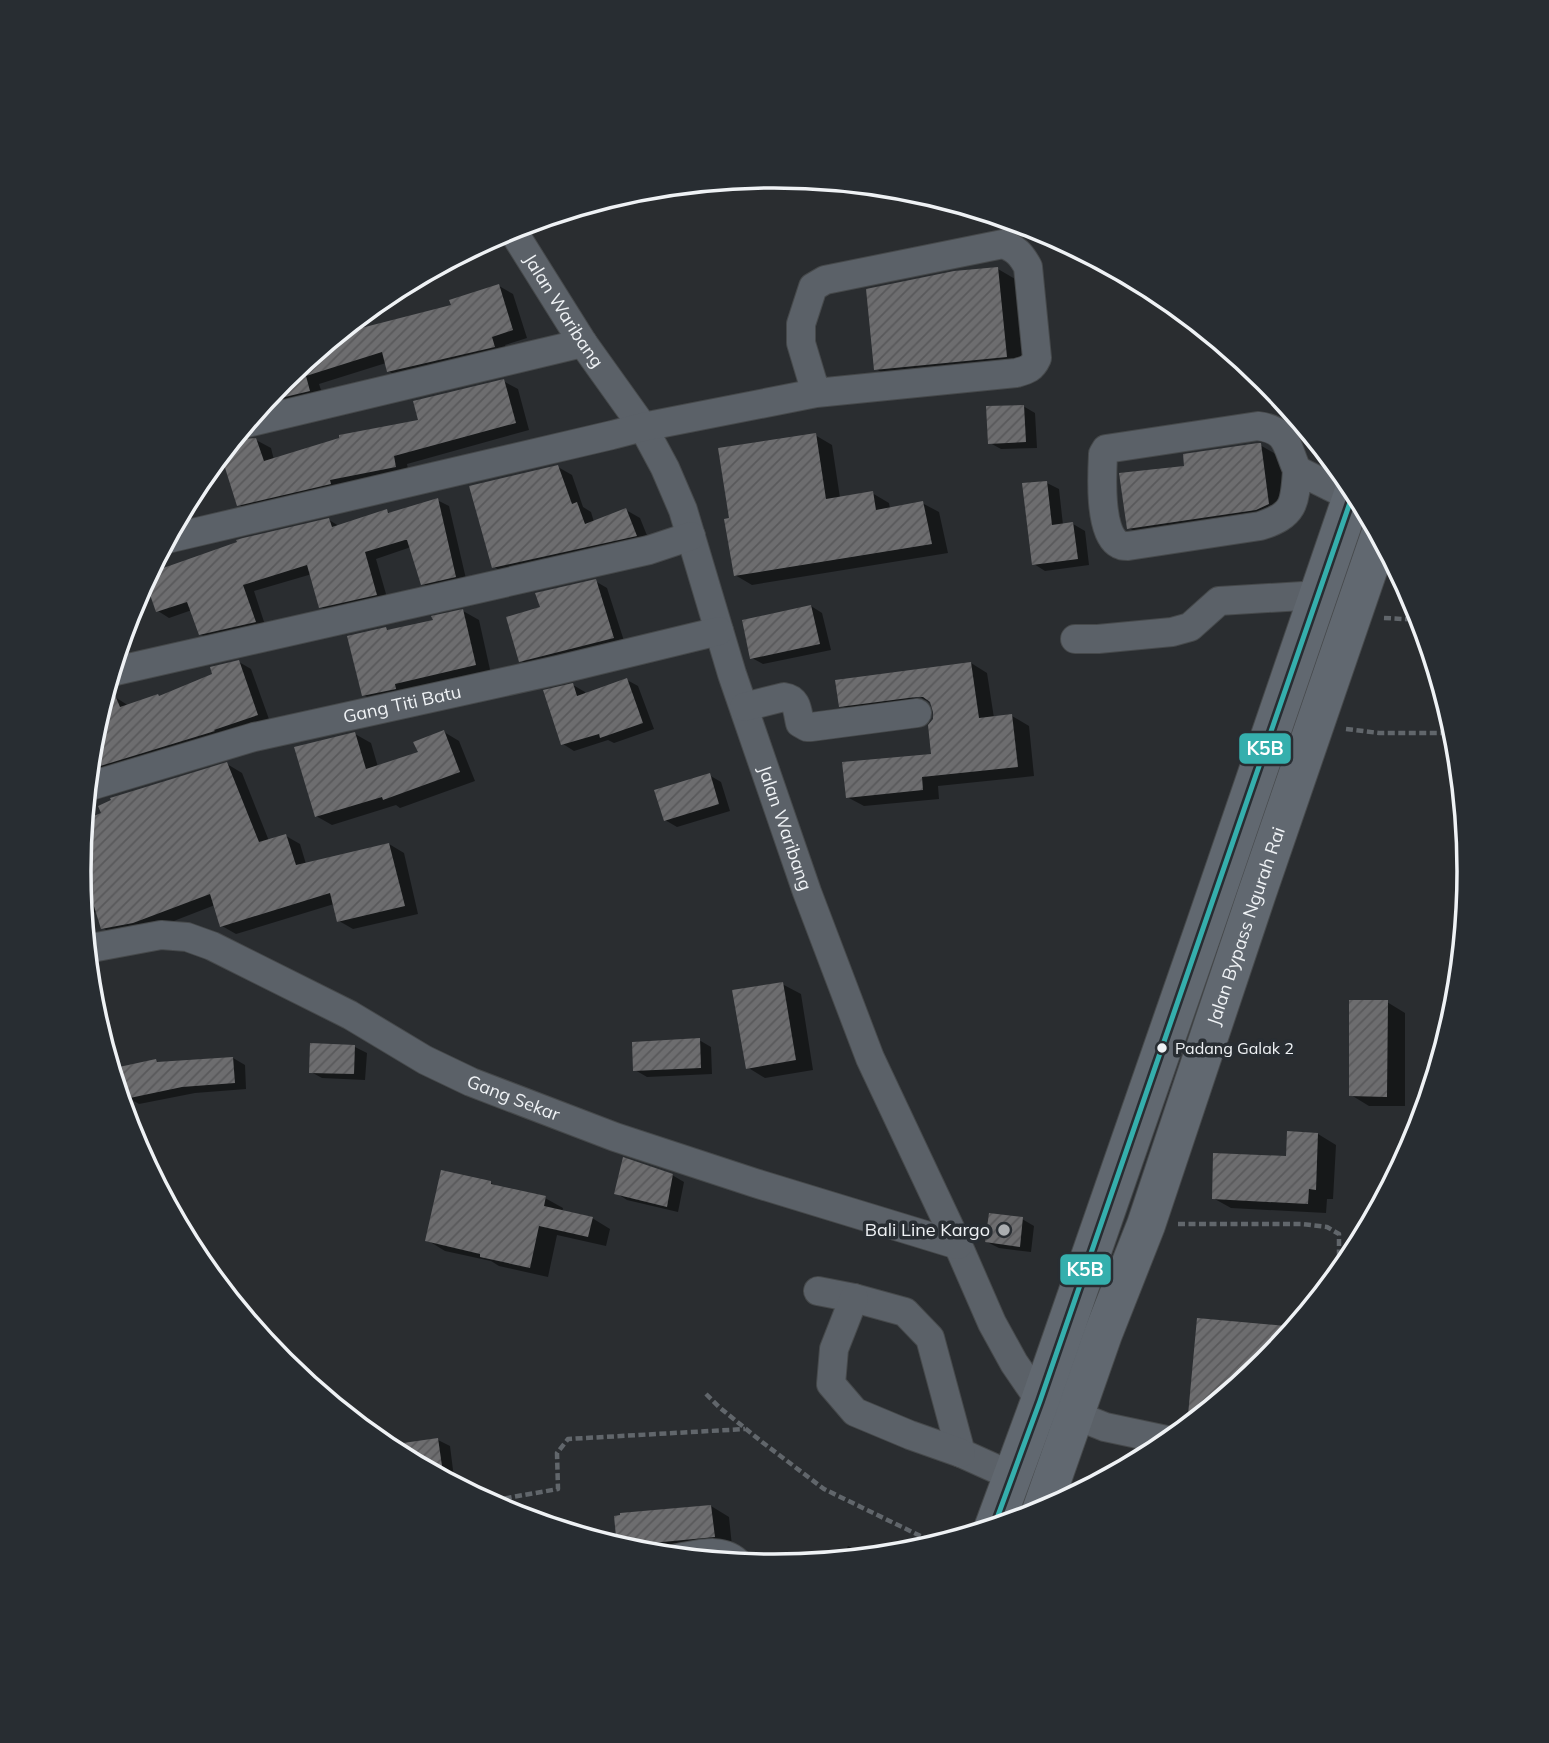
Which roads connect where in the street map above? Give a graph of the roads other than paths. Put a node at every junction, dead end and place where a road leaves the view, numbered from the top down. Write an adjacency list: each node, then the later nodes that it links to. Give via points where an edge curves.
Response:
1 (517, 238): 2 (street, Jalan Waribang)
2 (583, 343): 4 (street); 5 (street, Jalan Waribang)
3 (816, 393): 3 (street, via 801,343 801,324 813,287 825,280 1003,244 1022,256 1028,267 1037,358 1033,367 1016,373); 5 (street)
4 (263, 419)
5 (643, 427): 9 (street); 10 (street, Jalan Waribang, via 684,510)
6 (1297, 470): 6 (street, via 1296,497 1288,512 1273,522 1128,546 1114,541 1110,533 1101,489 1106,449 1258,426 1273,428 1284,438); 7 (street)
7 (1340, 488)
8 (1350, 503): 12 (highway, Jalan Bypass Ngurah Rai)
9 (180, 536)
10 (691, 536): 13 (street, Jalan Waribang); 15 (street, via 649,550)
11 (1376, 547): 23 (highway, Jalan Bypass Ngurah Rai, via 1146,1224 1103,1334)
12 (1319, 595): 14 (street, via 1219,601 1190,627 1172,632); 23 (highway, Jalan Bypass Ngurah Rai, via 1201,940)
13 (719, 631): 16 (street, Jalan Waribang); 18 (street, Gang Titi Batu, via 254,737)
14 (1075, 639)
15 (122, 670)
16 (744, 707): 17 (street, via 789,698 796,704 800,723 807,727); 20 (street, Jalan Waribang, via 870,1058)
17 (917, 713)
18 (97, 784)
19 (95, 947): 20 (street, Gang Sekar, via 161,935 187,937 350,1015 471,1082 755,1184)
20 (958, 1245): 23 (street, Jalan Waribang, via 1014,1363)
21 (818, 1290): 22 (street)
22 (853, 1298): 25 (street, via 905,1312 930,1338); 25 (street, via 834,1349 831,1384 855,1412)
23 (1058, 1407): 24 (street, via 1105,1427); 26 (highway, Jalan Bypass Ngurah Rai); 27 (highway, Jalan Bypass Ngurah Rai)
24 (1157, 1438)
25 (961, 1453): 26 (street)
26 (1012, 1476): 28 (highway, Jalan Bypass Ngurah Rai)
27 (1042, 1500)
28 (1000, 1517)

